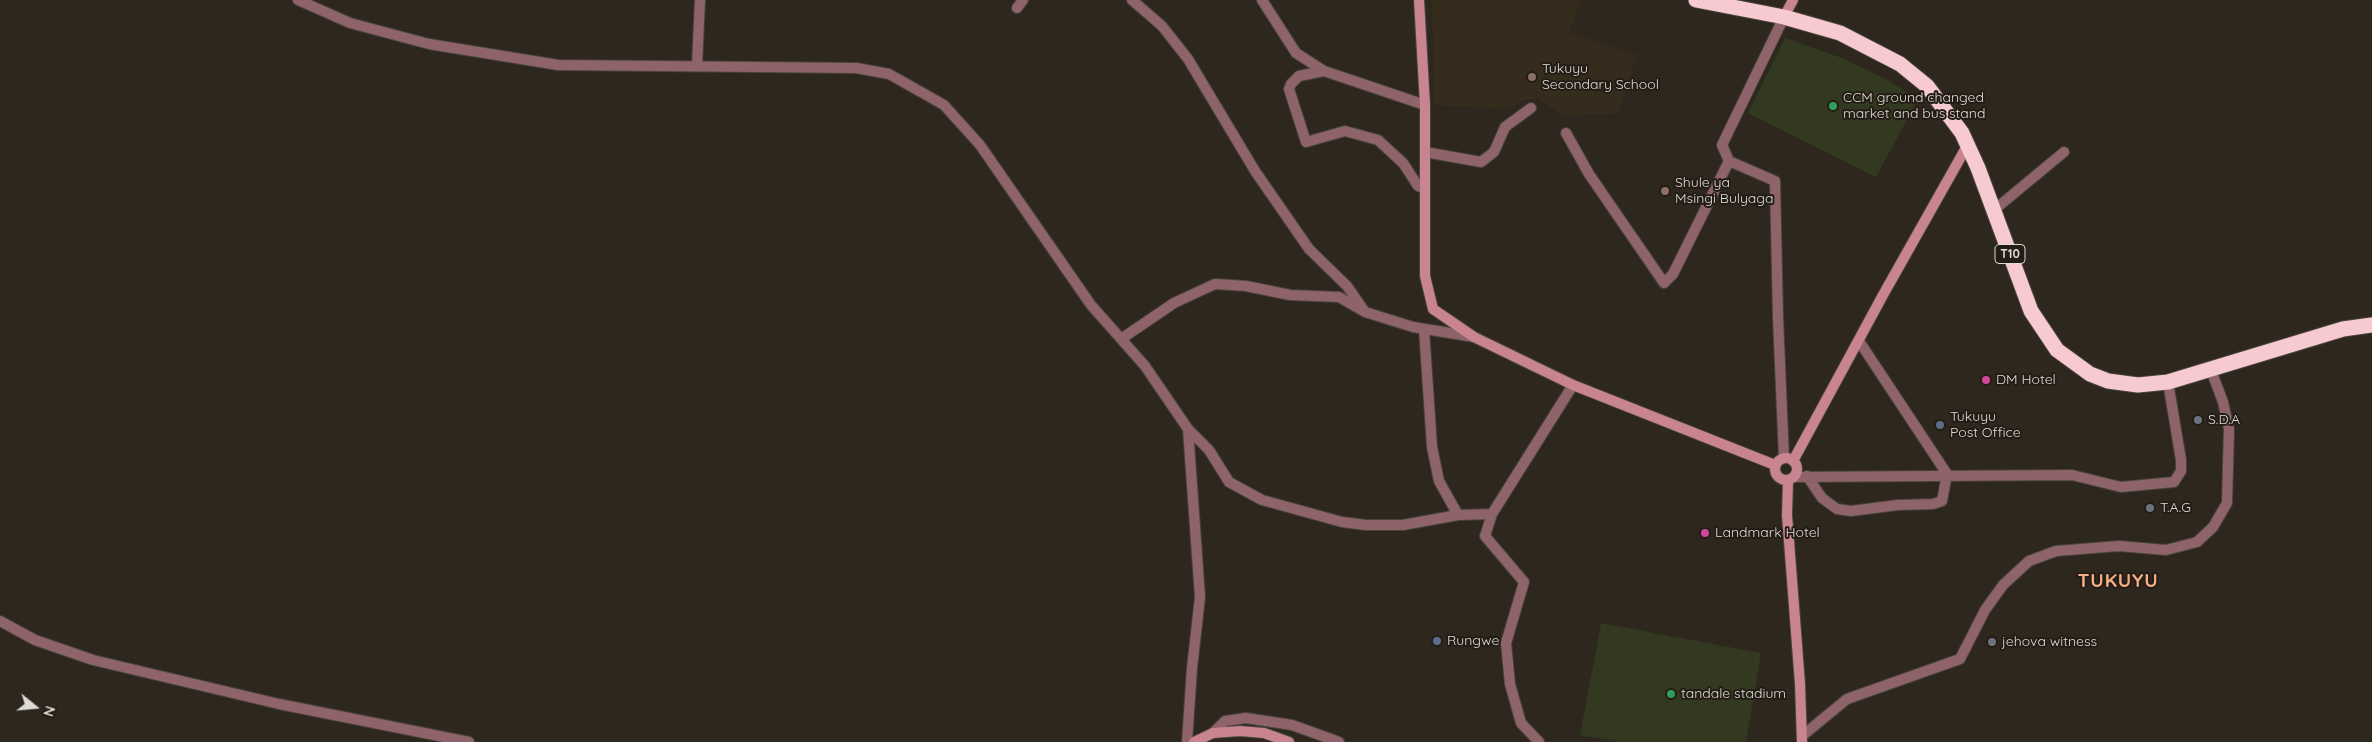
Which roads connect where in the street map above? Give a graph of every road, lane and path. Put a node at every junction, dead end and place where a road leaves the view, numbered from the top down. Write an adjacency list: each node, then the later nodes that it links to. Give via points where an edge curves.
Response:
1 (298, 0): 9 (street, via 350,23 429,44 558,65)
2 (700, 0): 9 (street)
3 (1132, 0): 20 (street, via 1162,26 1188,59 1255,171 1309,249 1348,286)
4 (1262, 0): 10 (street, via 1296,53)
5 (1419, 0): 11 (main road)
6 (1696, 0): 8 (highway, T10)
7 (1793, 0): 8 (main road)
8 (1784, 17): 14 (highway, T10, via 1840,33 1900,64 1927,86 1962,132); 17 (street, via 1722,145)
9 (697, 65): 24 (street, via 856,68 889,74 944,105 980,145 1091,305)
10 (1324, 72): 11 (street); 18 (street, via 1300,76 1289,89 1306,142 1345,131 1378,140 1403,162 1418,186)
11 (1424, 105): 15 (main road)
12 (1531, 108): 15 (street, via 1505,128 1494,152 1481,162)
13 (1566, 133): 17 (street, via 1589,174 1664,283 1673,274)
14 (1968, 146): 19 (highway, T10); 25 (main road)
15 (1425, 152): 18 (main road)
16 (2064, 152): 19 (street)
17 (1729, 161): 30 (street, via 1775,181 1778,318)
18 (1425, 189): 23 (main road, via 1425,276 1433,309)
19 (1994, 210): 27 (highway, T10, via 2031,311 2057,350 2090,374 2108,381 2138,385)
20 (1365, 312): 22 (street); 24 (street, via 1340,297 1290,295 1246,286 1214,284 1174,302)
21 (2372, 325): 26 (highway, T10, via 2343,329)
22 (1424, 329): 23 (street); 36 (street, via 1438,481)
23 (1474, 337): 28 (main road)
24 (1121, 339): 29 (street, via 1145,366)
25 (1859, 341): 30 (main road); 32 (street)
26 (2211, 370): 27 (highway, T10); 39 (street, via 2229,429 2227,503 2213,527 2197,542 2166,550 2118,546 2056,551 2029,561 2003,585 1985,610 1960,660 1847,699)
27 (2168, 382): 32 (street, via 2181,460 2181,471 2174,482 2121,487 2072,475)
28 (1573, 385): 31 (main road); 35 (street)
29 (1188, 429): 36 (street, via 1209,450 1229,482 1262,500 1342,522 1366,525 1403,525); 41 (street, via 1200,597)
30 (1788, 459): 31 (main road); 34 (main road, via 1797,466)
31 (1776, 465): 34 (main road, via 1778,478)
32 (1947, 474): 33 (street); 33 (street, via 1943,498 1939,503 1851,511 1828,504)
33 (1807, 476): 34 (street)
34 (1791, 479): 39 (main road, via 1787,515)
35 (1492, 514): 36 (street); 45 (street, via 1485,536 1524,582 1506,643 1510,684 1521,723)
36 (1458, 515)
37 (0, 621): 40 (street, via 36,640 93,660 279,704)
38 (1213, 733): 42 (main road); 43 (main road, via 1264,733); 44 (street, via 1224,721 1246,718 1292,724)
39 (1802, 739)
40 (468, 742)
41 (1187, 742)
42 (1194, 742)
43 (1289, 742)
44 (1339, 742)
45 (1539, 742)

